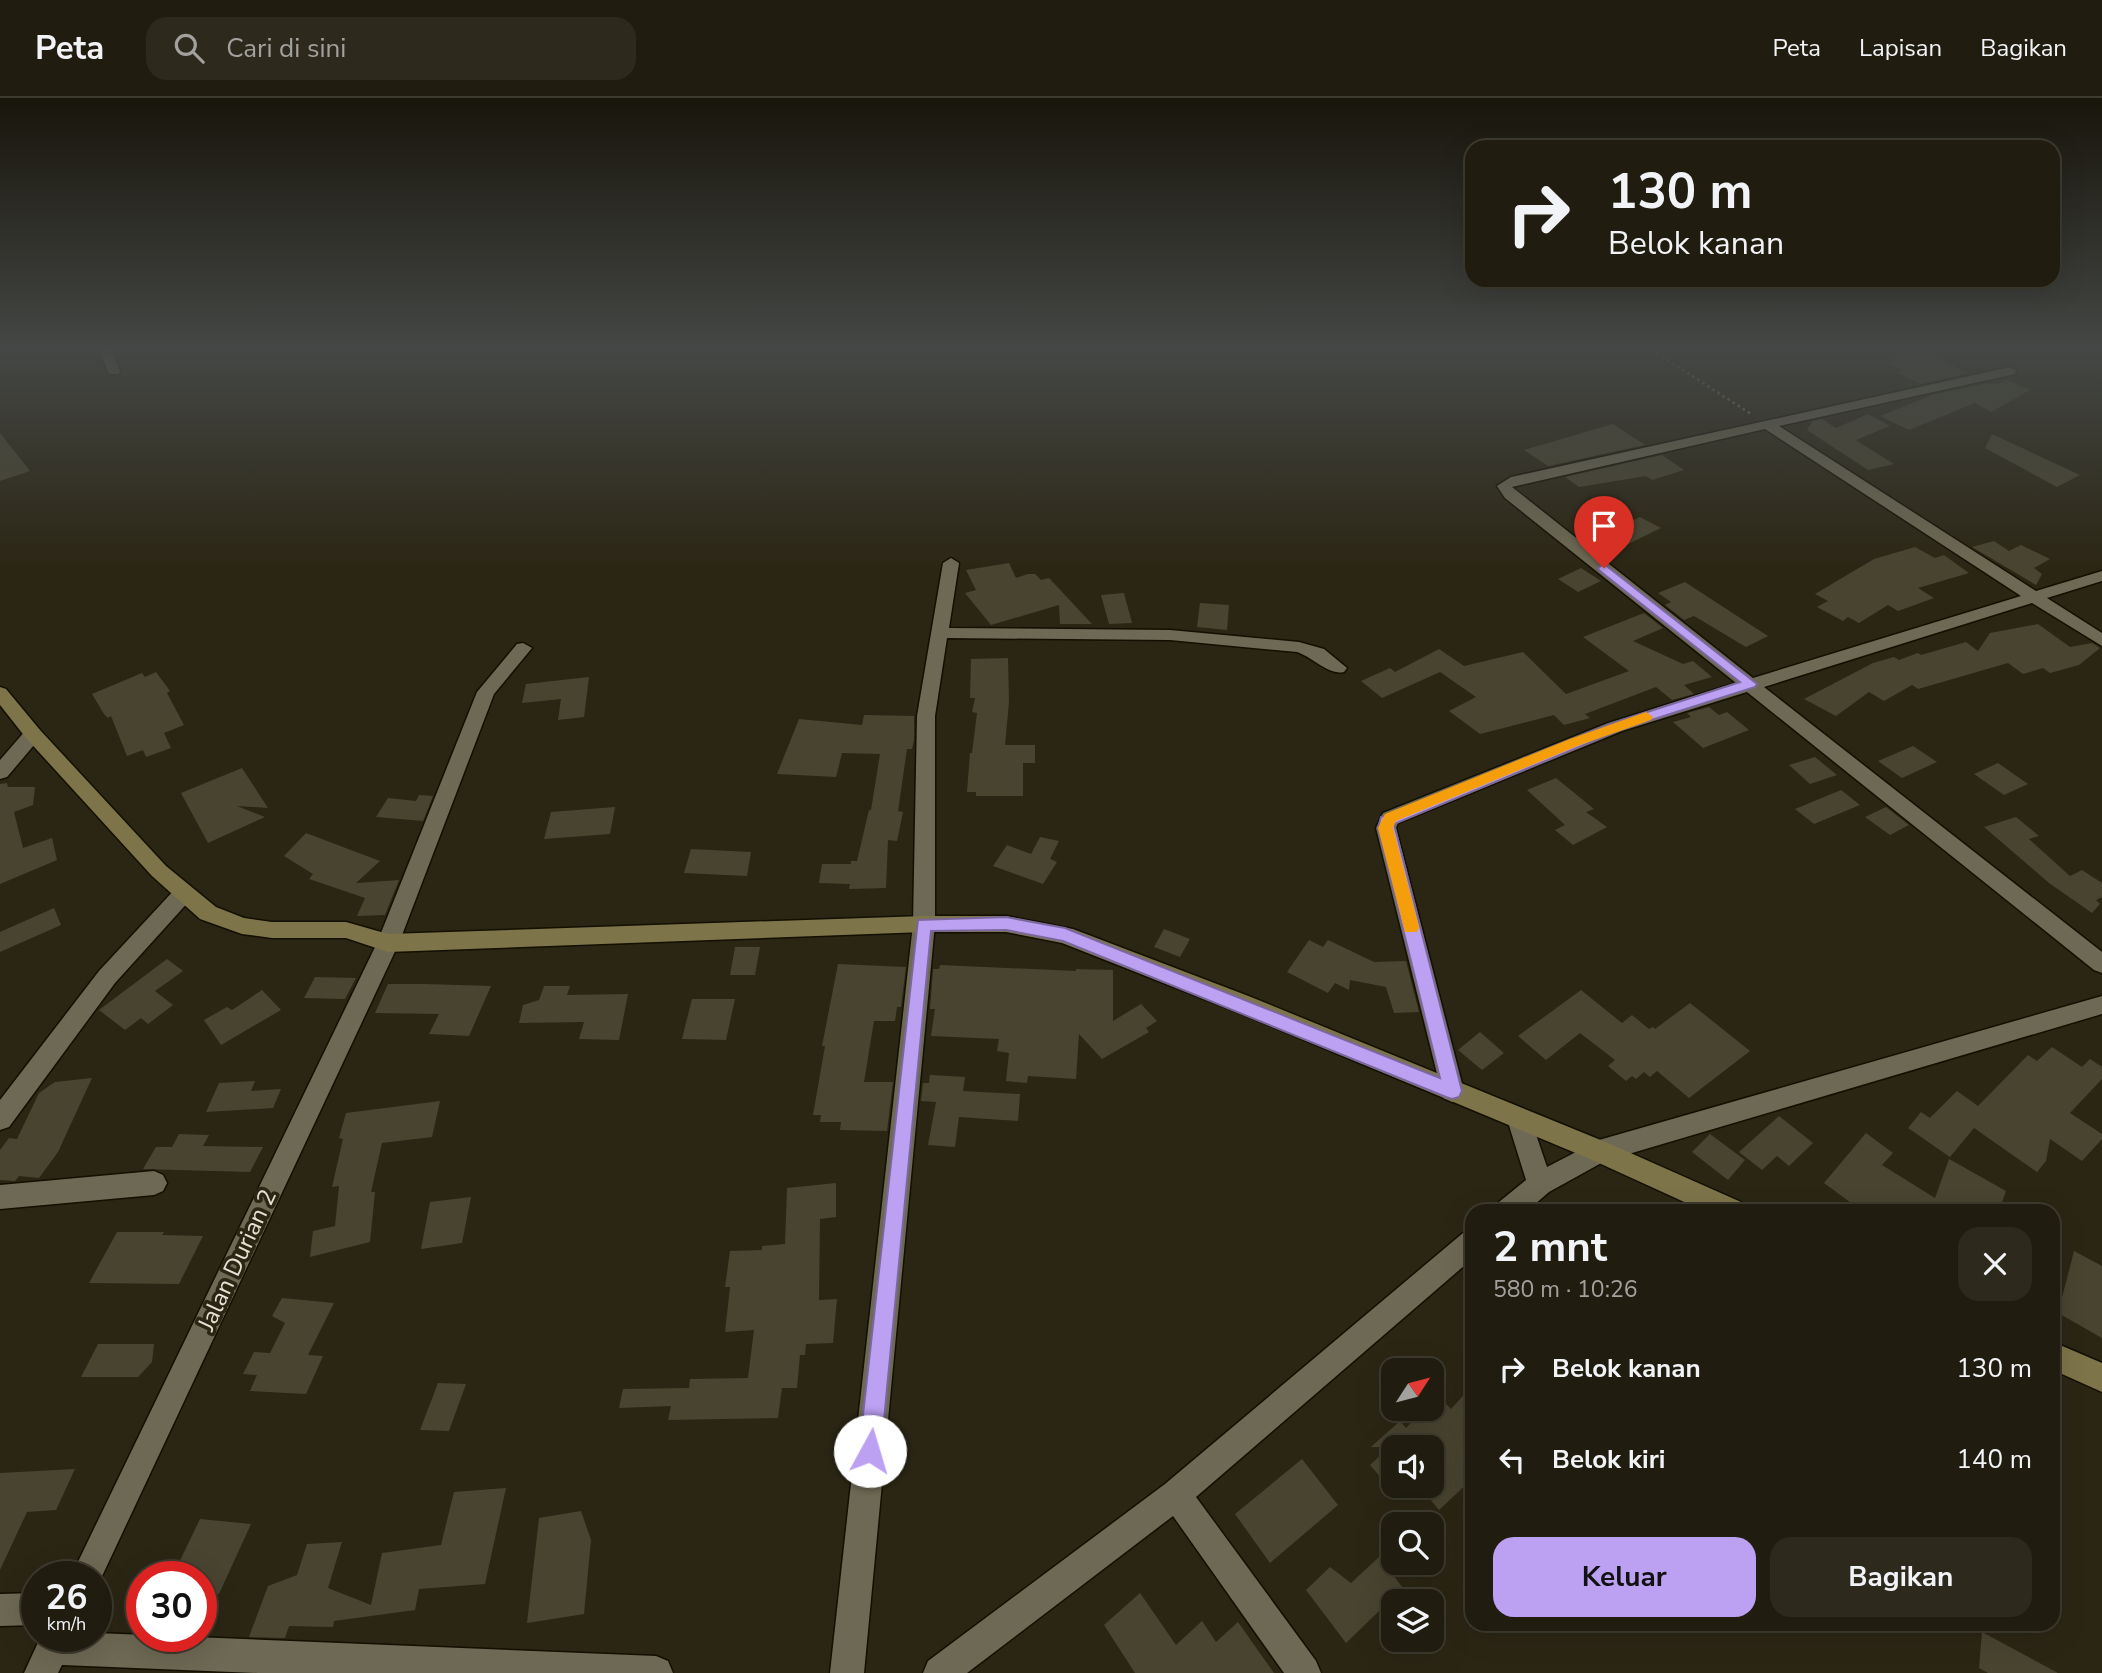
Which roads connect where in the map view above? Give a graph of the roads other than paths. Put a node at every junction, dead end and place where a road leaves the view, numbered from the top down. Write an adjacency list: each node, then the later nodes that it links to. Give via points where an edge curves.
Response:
1 (1781, 424): 2 (street)
2 (1770, 426): 5 (street); 10 (street, via 1504,486)
3 (951, 563): 6 (street)
4 (2102, 576): 5 (street)
5 (2035, 598): 7 (street); 10 (street)
6 (939, 633): 9 (street, via 1170,635 1299,647 1318,653); 15 (street, via 926,716)
7 (2102, 641)
8 (523, 648): 16 (street, Jalan Durian 2, via 486,692)
9 (1338, 668)
10 (1751, 684): 17 (street); 19 (street, via 1615,727 1387,821)
11 (0, 693): 12 (street)
12 (33, 734): 13 (street); 14 (street)
13 (0, 772)
14 (184, 893): 16 (street, via 208,913 242,926 346,930); 20 (street, via 107,977)
15 (924, 924): 16 (street); 19 (street, via 1006,924 1065,935); 37 (street)
16 (388, 943): 32 (street, Jalan Durian 2)
17 (2102, 964)
18 (2102, 1005): 22 (street)
19 (1452, 1091): 21 (street)
20 (0, 1119)
21 (1519, 1119): 22 (street); 24 (street)
22 (1599, 1151): 24 (street); 27 (street)
23 (154, 1183): 25 (street)
24 (1539, 1184): 26 (street)
25 (0, 1197)
26 (1515, 1204)
27 (1716, 1204)
28 (1465, 1248): 31 (street)
29 (2060, 1359): 30 (street)
30 (2102, 1378)
31 (1176, 1495): 38 (street); 39 (street)
32 (95, 1561)
33 (21, 1609): 34 (street)
34 (0, 1610)
35 (51, 1652): 36 (street)
36 (656, 1673)
37 (847, 1673)
38 (940, 1673)
39 (1304, 1673)

